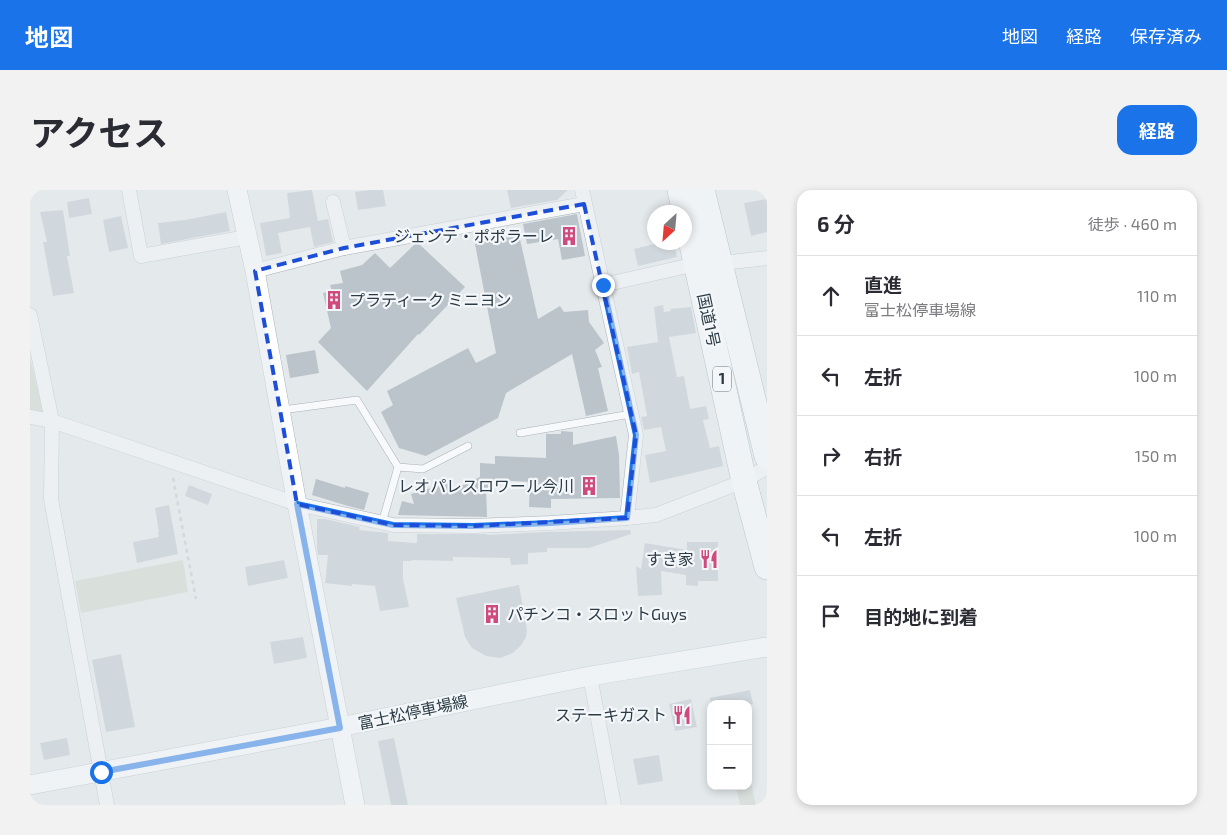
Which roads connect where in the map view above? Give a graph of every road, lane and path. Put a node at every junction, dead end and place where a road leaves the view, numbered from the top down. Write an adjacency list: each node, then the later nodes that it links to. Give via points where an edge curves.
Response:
1 (129, 190): 7 (street, via 141,256)
2 (237, 190): 7 (main road)
3 (680, 190): 25 (highway, 国道1号 / 1)
4 (702, 190): 21 (highway, 国道1号 / 1)
5 (583, 197): 8 (street); 13 (street)
6 (333, 202): 8 (street)
7 (247, 237): 12 (main road)
8 (344, 248): 12 (street)
9 (767, 258): 10 (street)
10 (731, 262)
11 (683, 266): 13 (street)
12 (255, 271): 15 (main road)
13 (603, 285): 16 (street)
14 (30, 315): 18 (street)
15 (280, 410): 23 (lane, via 357,400); 26 (main road)
16 (631, 414): 19 (lane); 27 (street, via 636,435)
17 (30, 418): 18 (street)
18 (52, 421): 22 (street); 34 (street, via 51,499)
19 (520, 433)
20 (468, 446): 23 (lane, via 423,469)
21 (767, 456)
22 (170, 461): 26 (street); 30 (path)
23 (398, 467): 28 (lane)
24 (767, 467): 25 (street)
25 (744, 481): 27 (street, via 656,515); 29 (highway, 国道1号 / 1)
26 (297, 504): 28 (street); 33 (main road)
27 (627, 518): 28 (street, via 473,526)
28 (382, 523)
29 (767, 567)
30 (196, 599)
31 (767, 647): 32 (main road, 富士松停車場線)
32 (590, 676): 33 (main road, 富士松停車場線); 38 (street)
33 (340, 728): 34 (main road, 富士松停車場線); 37 (main road)
34 (101, 772): 35 (main road, 富士松停車場線); 36 (street)
35 (30, 785)
36 (107, 805)
37 (355, 805)
38 (614, 805)

